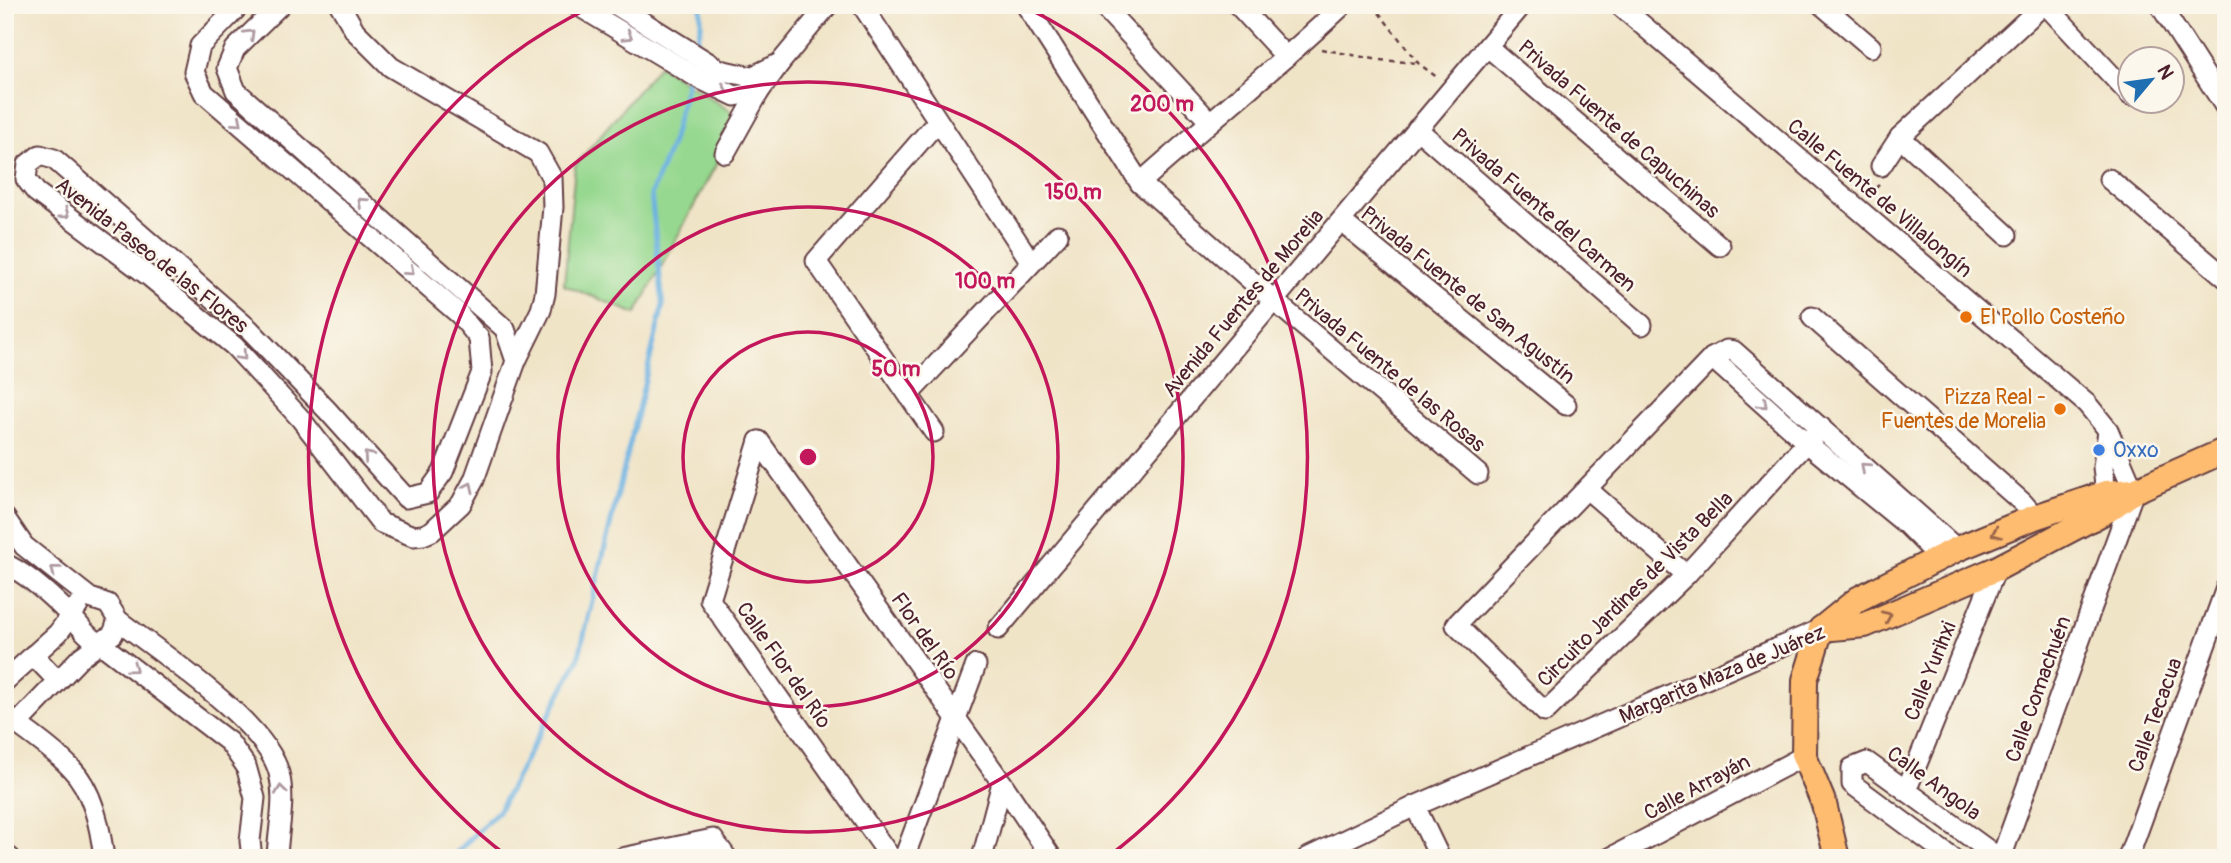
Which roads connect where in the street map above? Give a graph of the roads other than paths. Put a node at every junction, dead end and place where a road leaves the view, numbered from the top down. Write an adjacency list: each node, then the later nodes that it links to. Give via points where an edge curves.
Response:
1 (240, 5): 43 (street, one-way to 43, via 200,46 194,72 204,93 459,314)
2 (280, 5): 42 (street, one-way to 2, via 236,90 227,68 235,49)
3 (340, 5): 39 (street, via 355,31 391,67 538,153 552,178 553,207)
4 (577, 5): 20 (street, one-way to 20)
5 (616, 5): 20 (street)
6 (828, 5): 22 (street, via 780,63)
7 (862, 5): 25 (street)
8 (1026, 5): 31 (street, Privada Fuente de las Rosas)
9 (1102, 5): 24 (street)
10 (1238, 5): 19 (street)
11 (1343, 5): 19 (street)
12 (1522, 5): 17 (street, Avenida Fuentes de Morelia)
13 (1619, 5): 50 (street, Calle Fuente de Villalongín, via 2087,404)
14 (1822, 5): 18 (street)
15 (2045, 5): 21 (street); 27 (street)
16 (2160, 5): 23 (street)
17 (1488, 47): 26 (street, Avenida Fuentes de Morelia); 35 (street, Privada Fuente de Capuchinas)
18 (1871, 47)
19 (1294, 51): 24 (street)
20 (690, 60): 22 (street, via 734,96)
21 (2116, 80)
22 (755, 85): 28 (street)
23 (2226, 108)
24 (1209, 121): 31 (street)
25 (937, 122): 36 (street); 47 (street, via 816,261)
26 (1417, 129): 32 (street, Avenida Fuentes de Morelia); 41 (street, Privada Fuente del Carmen)
27 (1900, 137): 29 (street); 34 (street)
28 (725, 153)
29 (1881, 166)
30 (2109, 179): 37 (street)
31 (1140, 183): 38 (street, Privada Fuente de las Rosas)
32 (1341, 221): 38 (street, Avenida Fuentes de Morelia); 48 (street, Privada Fuente de San Agustín)
33 (1058, 235): 36 (street)
34 (2007, 235)
35 (1720, 246)
36 (1031, 262): 47 (street)
37 (2226, 278)
38 (1273, 300): 55 (street, Privada Fuente de las Rosas); 74 (street, Avenida Fuentes de Morelia)
39 (541, 310): 42 (street); 46 (street)
40 (1812, 317): 61 (street)
41 (1642, 325)
42 (505, 329): 43 (street, via 487,331); 46 (street)
43 (479, 338): 45 (street)
44 (1712, 358): 49 (street, via 1727,349 1734,351); 53 (street, one-way to 53); 56 (street, Circuito Jardines de Vista Bella)
45 (482, 360): 46 (street, via 494,366); 58 (street, via 482,372 443,472)
46 (516, 360): 63 (street, one-way to 46, via 461,505 474,480)
47 (909, 394): 51 (street)
48 (1566, 405)
49 (1821, 427): 53 (street, Circuito Jardines de Vista Bella); 66 (street, one-way to 49)
50 (2108, 430): 57 (street, Calle Fuente de Villalongín); 60 (street, via 2103,467)
51 (934, 432)
52 (759, 441): 81 (street, Flor del Río); 94 (street, Calle Flor del Río, via 710,600)
53 (1808, 443): 66 (street); 69 (street, Circuito Jardines de Vista Bella)
54 (2226, 450): 57 (main road, Margarita Maza de Juárez)
55 (1478, 474)
56 (1587, 489): 69 (street); 69 (street, Circuito Jardines de Vista Bella, via 1456,625 1545,712)
57 (2134, 491): 60 (main road, Margarita Maza de Juárez); 65 (street, Calle Comachuén)
58 (428, 493): 59 (street); 63 (street)
59 (405, 498): 64 (street, via 400,518); 64 (street, Avenida Paseo de las Flores, one-way to 64, via 260,340 175,263 54,159 40,155 27,164 26,179 36,192 234,346 300,418 381,523)
60 (2107, 502): 61 (main road, Margarita Maza de Juárez); 65 (street); 68 (main road, Margarita Maza de Juárez)
61 (2035, 517): 66 (main road, Margarita Maza de Juárez, one-way to 66)
62 (5, 518): 71 (street, one-way to 62, via 24,546)
63 (439, 524): 64 (street, via 423,535)
64 (405, 534)
65 (2118, 537): 103 (street, Calle Comachuén)
66 (1948, 554): 75 (main road, Margarita Maza de Juárez, via 1858,599)
67 (5, 564): 72 (street, via 19,569)
68 (1996, 569): 75 (main road, Margarita Maza de Juárez, one-way to 68, via 1865,625); 85 (street, Calle Yurihxi)
69 (1686, 575)
70 (2226, 588): 104 (street, Calle Tecacua)
71 (90, 598): 72 (street); 73 (street, via 108,604)
72 (71, 616): 76 (street, via 85,635); 77 (street)
73 (118, 620): 76 (street, via 113,634); 91 (street, one-way to 73, via 283,799 279,770 265,745 236,710)
74 (998, 629)
75 (1821, 629): 83 (main road, via 1805,680); 86 (street, Margarita Maza de Juárez)
76 (101, 644): 79 (street); 90 (street, one-way to 90, via 229,742 246,766 255,798)
77 (33, 654): 79 (street); 80 (street)
78 (976, 665): 81 (street)
79 (57, 680): 82 (street)
80 (5, 681)
81 (955, 717): 84 (street, Flor del Río); 95 (street)
82 (11, 719): 89 (street, via 71,768 89,795)
83 (1804, 756): 100 (street, Calle Arrayán); 101 (main road, via 1824,804)
84 (1002, 783): 96 (street); 97 (street, Flor del Río)
85 (1906, 791): 102 (street, Calle Angola, via 1867,762 1852,768 1852,783); 103 (street, Calle Angola)
86 (1415, 806): 98 (street, Margarita Maza de Juárez); 99 (street)
87 (5, 854): 88 (street)
88 (10, 858)
89 (104, 858)
90 (252, 858)
91 (277, 858)
92 (622, 858): 93 (street, via 713,839)
93 (727, 858)
94 (891, 858)
95 (904, 858)
96 (982, 858)
97 (1052, 858)
98 (1307, 858)
99 (1440, 858)
100 (1610, 858)
101 (1837, 858)
102 (1952, 858)
103 (2000, 858)
104 (2128, 858)

